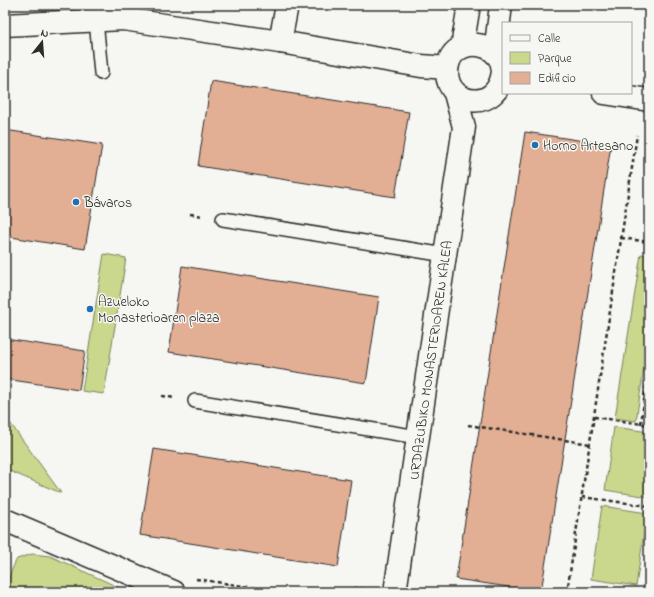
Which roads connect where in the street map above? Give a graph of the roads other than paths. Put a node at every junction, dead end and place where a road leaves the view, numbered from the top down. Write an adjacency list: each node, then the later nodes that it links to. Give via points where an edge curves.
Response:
1 (287, 5): 6 (street)
2 (469, 5): 7 (street)
3 (501, 5): 9 (street)
4 (96, 20): 5 (street); 6 (street, via 123,19); 10 (lane)
5 (5, 25)
6 (280, 42): 8 (street, via 421,66)
7 (462, 47): 8 (street, via 455,52); 9 (street, via 471,44 488,47)
8 (447, 68): 11 (street, via 448,82)
9 (501, 70): 13 (street, via 499,88)
10 (101, 74)
11 (456, 93): 13 (street, via 469,100); 15 (street, URDAZUBIKO MONASTERIOAREN KALEA)
12 (610, 94): 14 (street)
13 (484, 99): 15 (street, URDAZUBIKO MONASTERIOAREN KALEA)
14 (649, 100)
15 (464, 127): 17 (street, URDAZUBIKO MONASTERIOAREN KALEA)
16 (223, 219): 17 (lane)
17 (445, 255): 19 (street, URDAZUBIKO MONASTERIOAREN KALEA)
18 (195, 401): 19 (lane)
19 (418, 437): 22 (street, URDAZUBIKO MONASTERIOAREN KALEA)
20 (8, 523): 21 (street)
21 (174, 592)
22 (395, 592)

